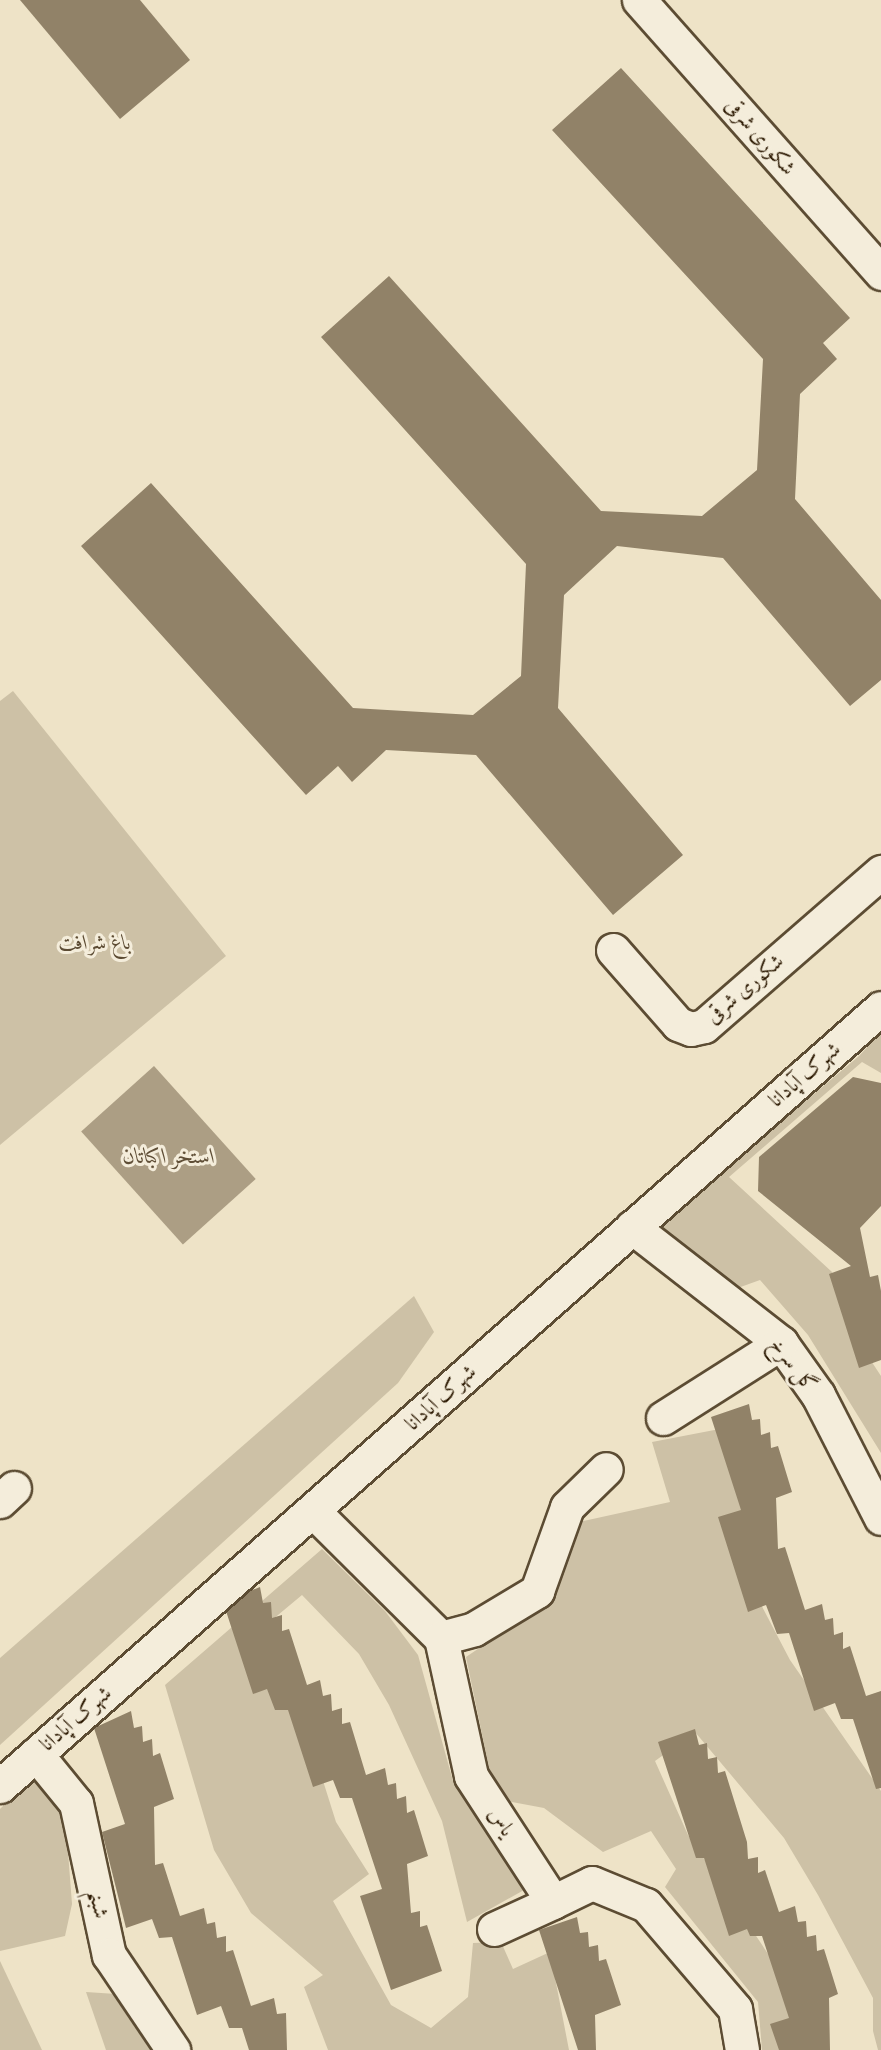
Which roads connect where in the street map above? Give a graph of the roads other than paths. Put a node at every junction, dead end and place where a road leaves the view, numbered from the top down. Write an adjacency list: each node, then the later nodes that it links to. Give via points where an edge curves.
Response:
1 (639, 0): 2 (street, شکوری شرقی)
2 (881, 273)
3 (881, 872): 4 (street, شکوری شرقی, via 704,1026 691,1029 678,1024)
4 (613, 950)
5 (881, 1008): 6 (street, شهرک آپادانا)
6 (632, 1227): 7 (street, گل سرخ); 10 (street, شهرک آپادانا)
7 (781, 1343): 8 (street); 11 (street, گل سرخ, via 818,1395)
8 (663, 1418)
9 (606, 1469): 12 (street, via 567,1507 537,1591 474,1629)
10 (314, 1512): 12 (street); 13 (street, شهرک آپادانا)
11 (881, 1518)
12 (441, 1638): 15 (street, یاس, via 471,1776)
13 (36, 1754): 14 (street, شهرک آپادانا); 17 (street, شبنم, via 76,1803 109,1955)
14 (0, 1786)
15 (553, 1902): 16 (street); 18 (street, via 592,1883 646,1905 735,2009)
16 (494, 1929)
17 (173, 2050)
18 (742, 2050)

